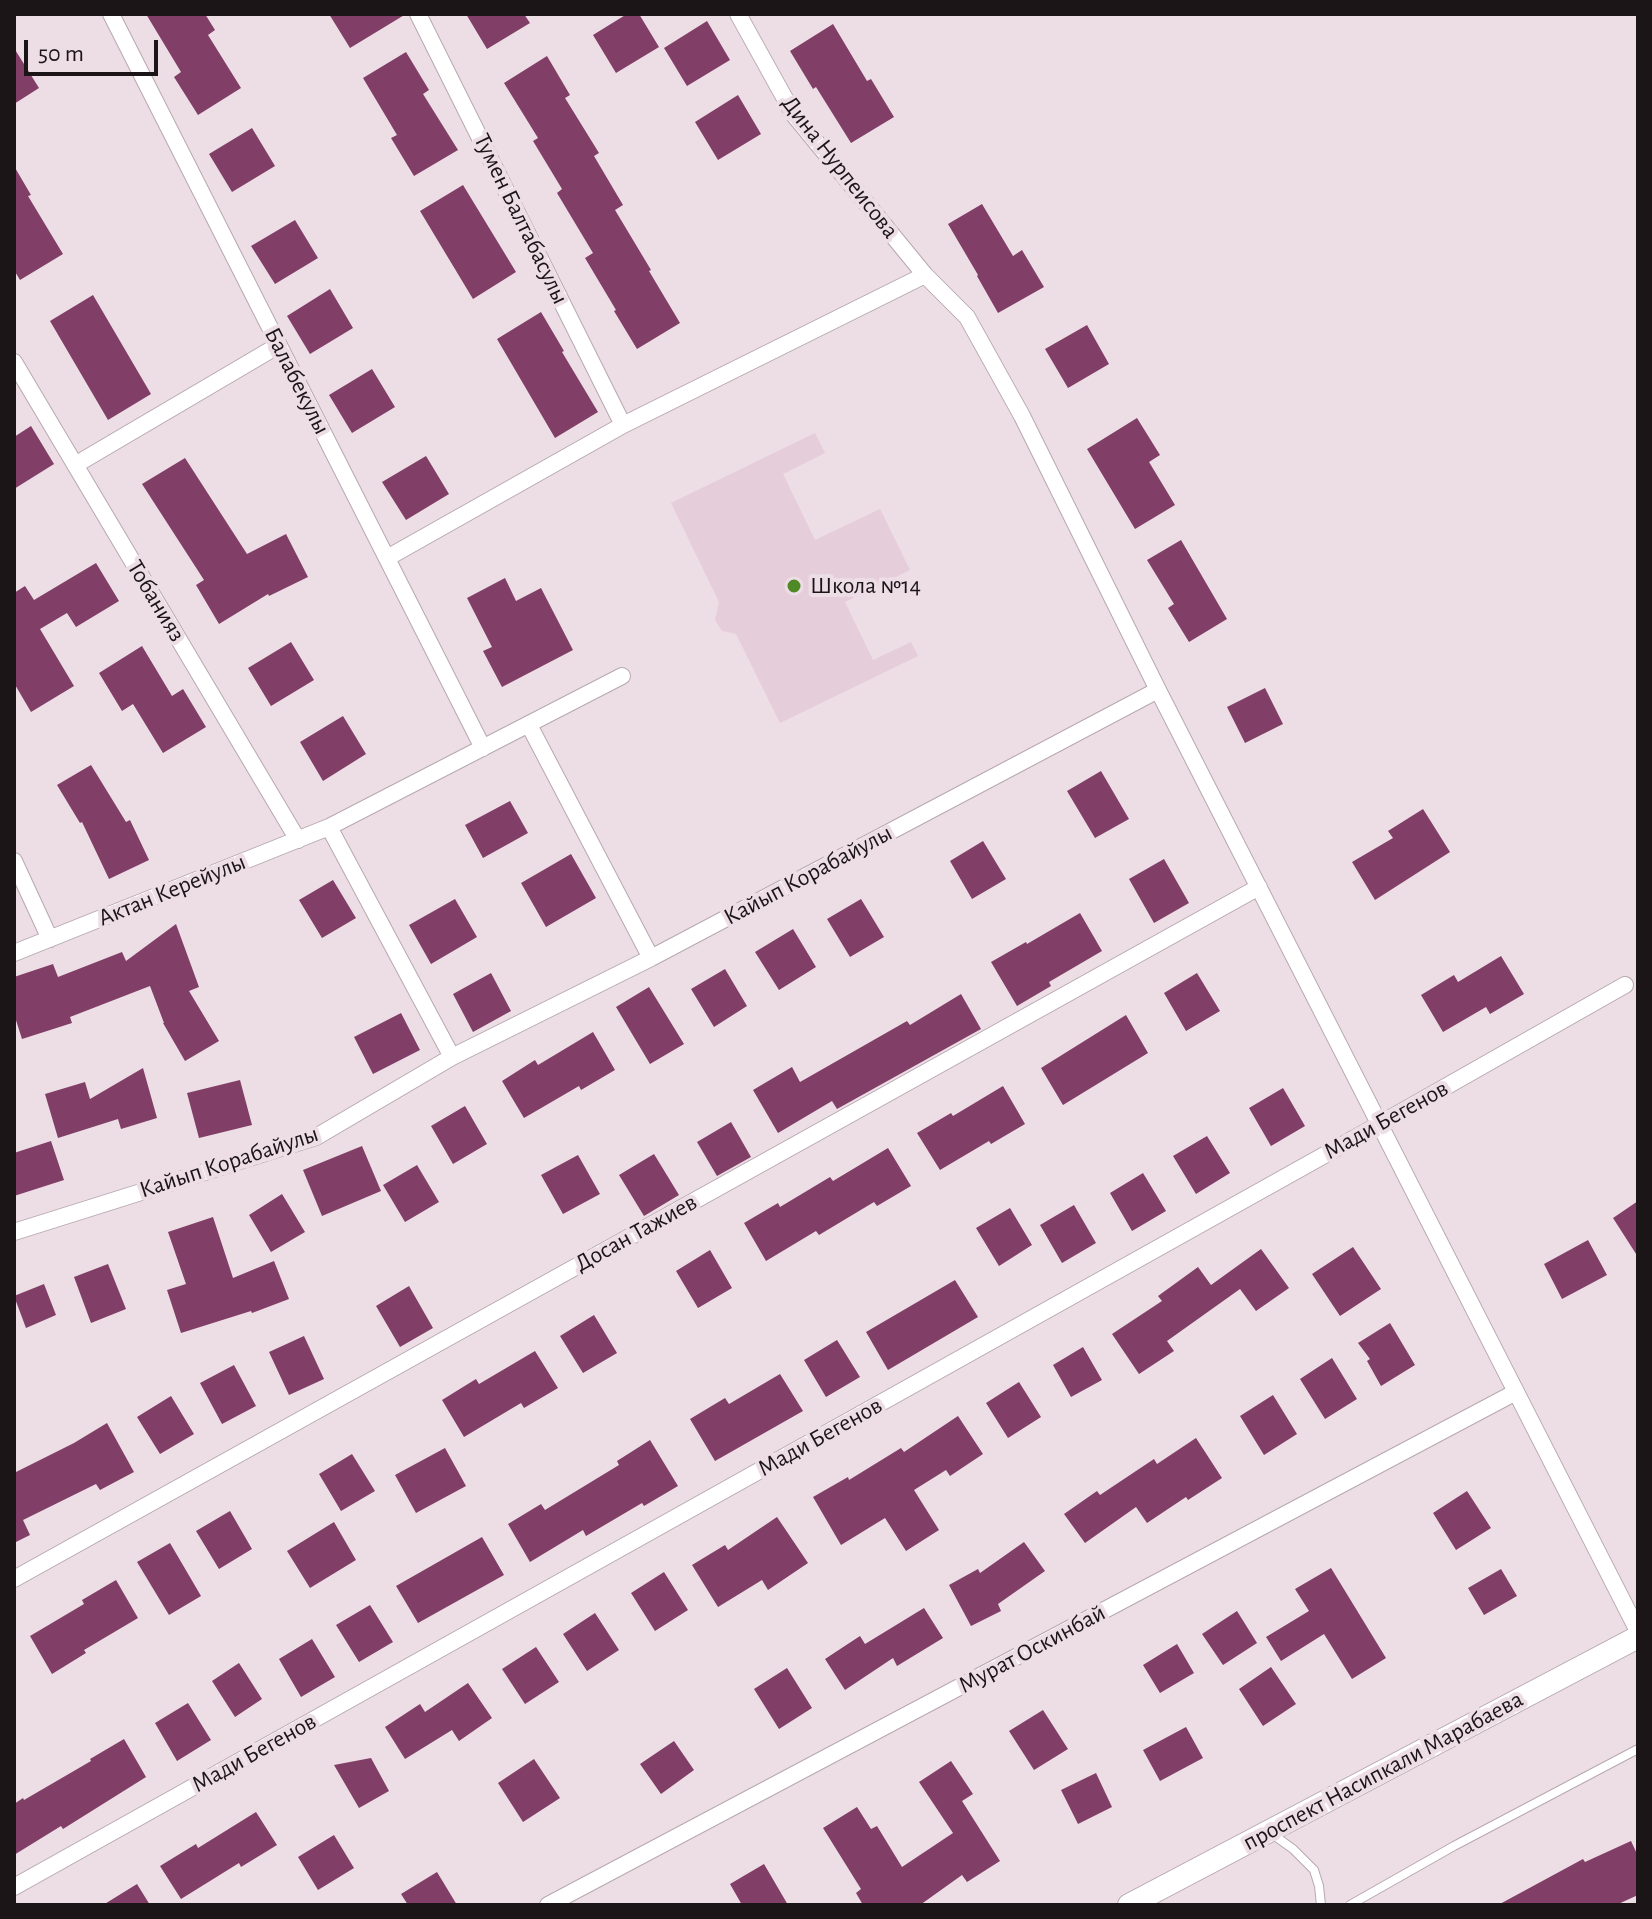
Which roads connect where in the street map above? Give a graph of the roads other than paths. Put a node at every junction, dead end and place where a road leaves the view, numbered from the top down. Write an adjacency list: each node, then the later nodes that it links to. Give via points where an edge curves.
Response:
1 (111, 14): 5 (street, Балабекулы)
2 (418, 14): 7 (street, Тумен Балтабасулы)
3 (738, 14): 4 (street, Дина Нурпеисова, via 794,115)
4 (925, 275): 7 (street); 11 (street, via 967,317 1002,379)
5 (279, 345): 8 (street); 9 (street, Балабекулы)
6 (14, 362): 8 (street, Тобанияз)
7 (623, 425): 9 (street)
8 (75, 465): 15 (street, Тобанияз)
9 (387, 558): 13 (street, Балабекулы)
10 (622, 676): 12 (street, Актан Керейулы)
11 (1158, 690): 17 (street); 20 (street, Кайып Корабайулы)
12 (529, 725): 13 (street, Актан Керейулы); 20 (street)
13 (483, 748): 14 (street, Актан Керейулы)
14 (329, 827): 15 (street, Актан Керейулы); 22 (street)
15 (298, 840): 18 (street, Актан Керейулы)
16 (14, 861): 18 (street)
17 (1259, 887): 23 (street); 26 (street, Досан Тажиев)
18 (50, 939): 19 (street, Актан Керейулы)
19 (14, 953)
20 (651, 958): 22 (street, Кайып Корабайулы)
21 (1625, 985): 23 (street, Мади Бегенов)
22 (452, 1057): 24 (street, Кайып Корабайулы, via 316,1137)
23 (1380, 1124): 25 (street); 31 (street, Мади Бегенов)
24 (14, 1232)
25 (1516, 1392): 27 (street); 32 (street, Мурат Оскинбай)
26 (14, 1579)
27 (1638, 1631)
28 (1638, 1637): 30 (main road, проспект Насипкали Марабаева)
29 (1638, 1749): 35 (lane)
30 (1268, 1832): 33 (main road, проспект Насипкали Марабаева); 34 (lane, via 1314,1870)
31 (14, 1887)
32 (556, 1903)
33 (1129, 1905)
34 (1321, 1905)
35 (1350, 1905)

